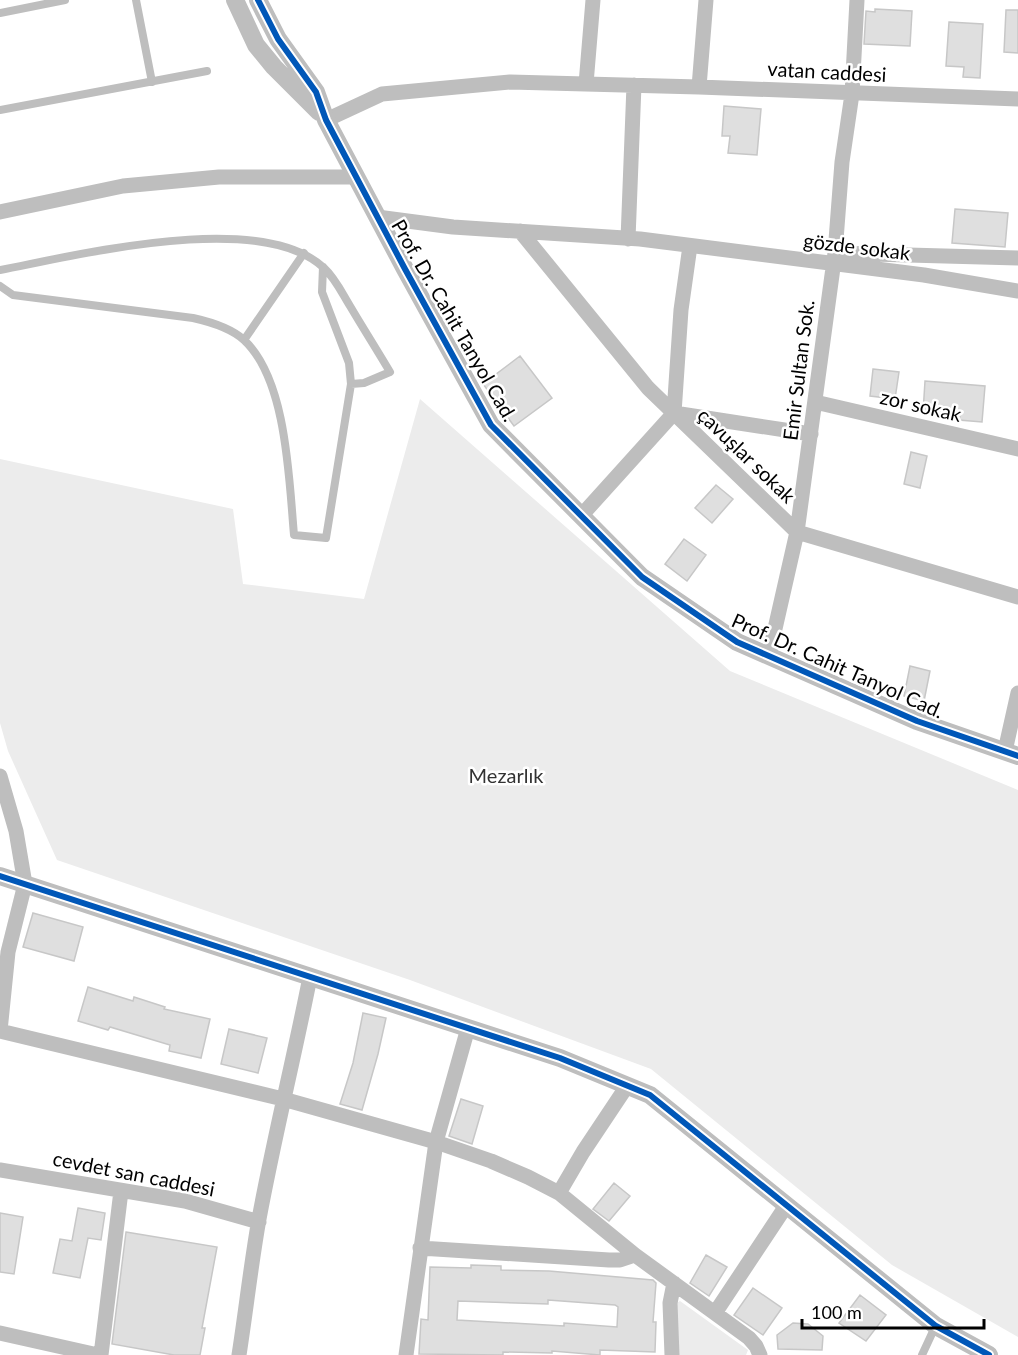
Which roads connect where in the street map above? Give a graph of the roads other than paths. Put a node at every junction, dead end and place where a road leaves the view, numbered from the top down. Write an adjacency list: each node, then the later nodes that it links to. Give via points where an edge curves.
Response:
1 (65, 0): 8 (lane)
2 (136, 0): 10 (lane)
3 (236, 0): 17 (street, via 256,45)
4 (258, 0): 17 (street, via 278,39 316,92)
5 (593, 0): 11 (street)
6 (706, 0): 13 (street)
7 (857, 0): 14 (street, Emir Sultan Sok.)
8 (0, 13)
9 (207, 71): 10 (lane)
10 (152, 82): 16 (lane)
11 (586, 84): 12 (street, vatan caddesi); 17 (street, vatan caddesi, via 510,82 382,94)
12 (634, 85): 13 (street, vatan caddesi); 22 (street)
13 (699, 87): 14 (street, vatan caddesi)
14 (852, 90): 15 (street, vatan caddesi); 25 (street, Emir Sultan Sok.)
15 (1018, 99)
16 (0, 110)
17 (327, 120): 18 (street, Prof. Dr. Cahit Tanyol Cad.)
18 (356, 177): 19 (street, via 219,177 134,185); 20 (street, Prof. Dr. Cahit Tanyol Cad.)
19 (0, 212)
20 (377, 217): 21 (street, gözde sokak); 37 (street, Prof. Dr. Cahit Tanyol Cad., via 491,424)
21 (520, 231): 22 (street, gözde sokak); 34 (street, çavuşlar sokak, via 648,388)
22 (628, 239): 23 (street, gözde sokak)
23 (690, 246): 25 (street, gözde sokak); 34 (street)
24 (304, 253): 27 (lane); 28 (lane, via 272,243 228,239 157,242); 31 (lane)
25 (834, 258): 26 (street, gözde sokak); 30 (street, gözde sokak); 33 (street, Emir Sultan Sok.)
26 (1018, 258)
27 (323, 267): 32 (lane, via 322,292 349,363); 32 (lane, via 390,372)
28 (0, 270)
29 (0, 286): 31 (lane, via 13,295 193,318 216,324)
30 (1018, 291)
31 (244, 340): 32 (lane, via 265,372 275,397 285,442 294,535 326,538)
32 (351, 384)
33 (815, 402): 35 (street, Emir Sultan Sok.); 36 (street, zor sokak)
34 (674, 413): 35 (street); 37 (street); 38 (street, çavuşlar sokak)
35 (810, 434): 38 (street, Emir Sultan Sok.)
36 (1018, 449)
37 (581, 516): 40 (street, Prof. Dr. Cahit Tanyol Cad., via 642,578 737,642)
38 (797, 532): 39 (street, çavuşlar sokak); 40 (street, Emir Sultan Sok.)
39 (1018, 597)
40 (768, 655): 42 (street, Prof. Dr. Cahit Tanyol Cad., via 917,721)
41 (1018, 693): 42 (street)
42 (1011, 753)
43 (0, 776): 45 (street, via 16,831)
44 (0, 876): 45 (street)
45 (24, 884): 46 (street); 48 (street, via 8,952)
46 (310, 977): 47 (street); 50 (street)
47 (468, 1028): 49 (street, via 560,1058); 51 (street)
48 (0, 1031): 50 (street)
49 (627, 1086): 54 (street); 55 (street, via 650,1095)
50 (283, 1099): 51 (street); 56 (street)
51 (436, 1142): 54 (street, via 491,1161); 57 (street)
52 (0, 1170): 53 (street, cevdet san caddesi)
53 (121, 1191): 56 (street, cevdet san caddesi, via 185,1201); 63 (street)
54 (559, 1194): 58 (street)
55 (786, 1206): 60 (street); 61 (street)
56 (259, 1222): 64 (street)
57 (420, 1248): 58 (street, via 609,1260); 65 (street)
58 (636, 1255): 59 (street)
59 (674, 1283): 60 (street); 66 (street, via 670,1303)
60 (715, 1313): 67 (street, via 749,1338)
61 (936, 1326): 68 (lane); 69 (street)
62 (0, 1333): 63 (street)
63 (99, 1355)
64 (239, 1355)
65 (406, 1355)
66 (672, 1355)
67 (760, 1355)
68 (922, 1355)
69 (988, 1355)

